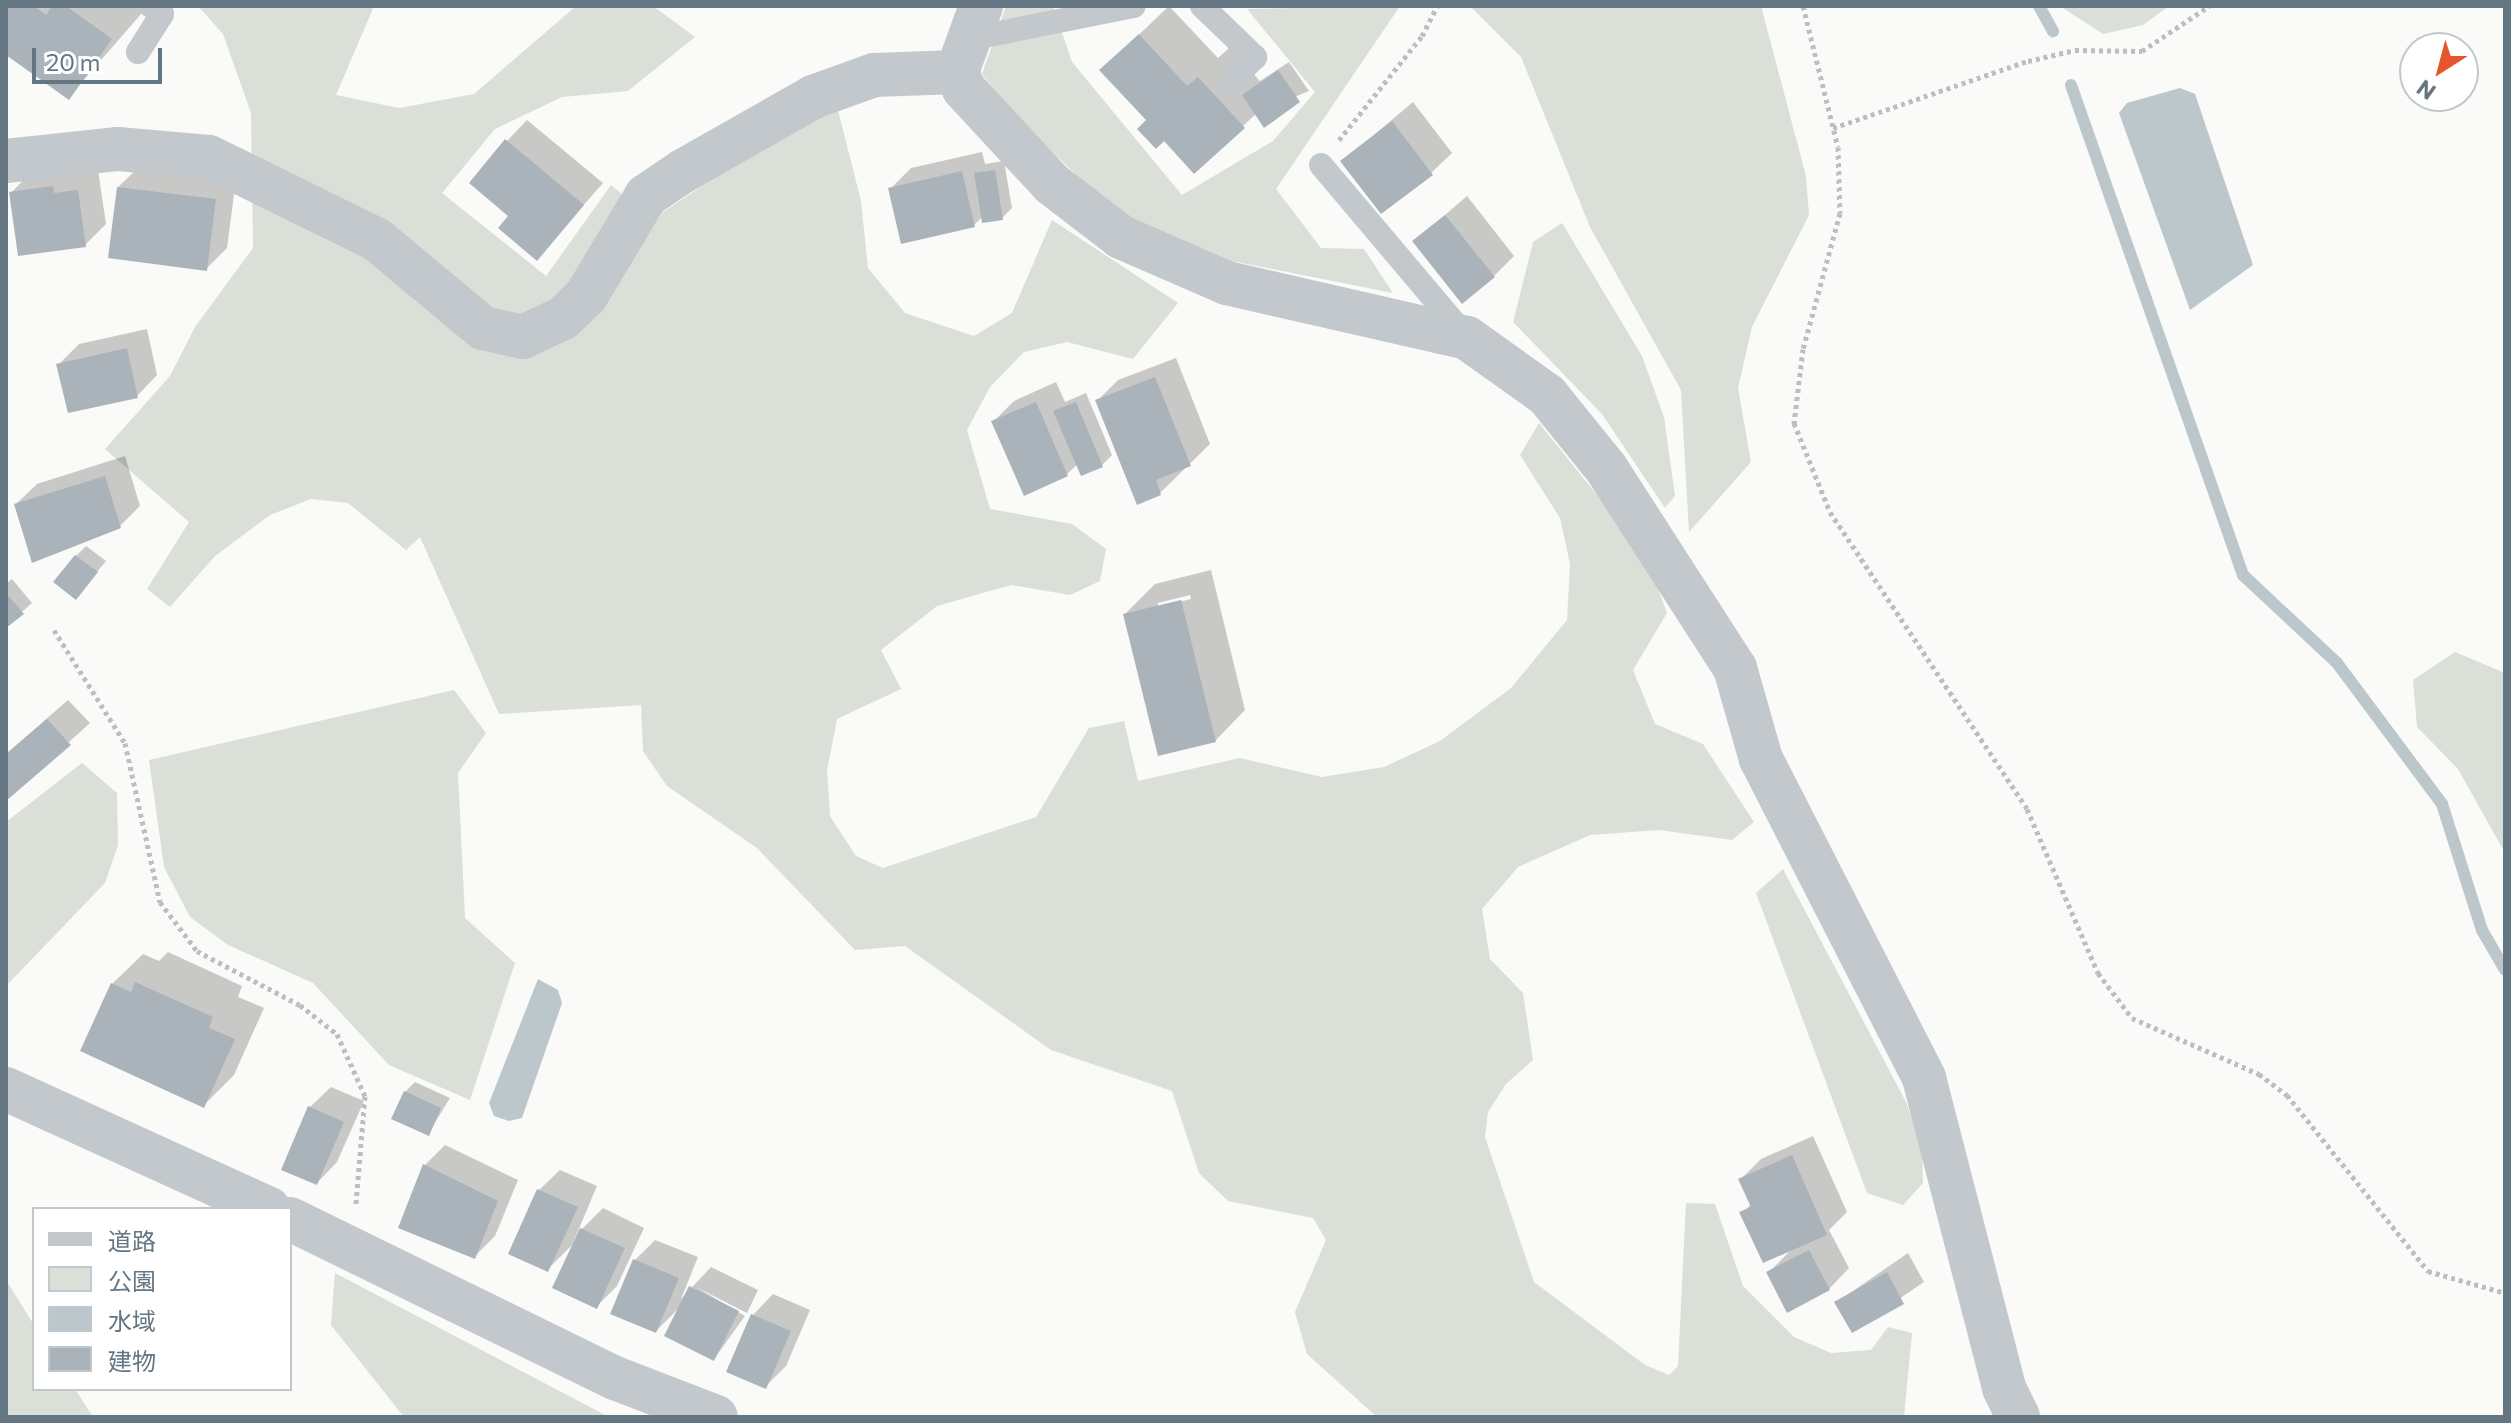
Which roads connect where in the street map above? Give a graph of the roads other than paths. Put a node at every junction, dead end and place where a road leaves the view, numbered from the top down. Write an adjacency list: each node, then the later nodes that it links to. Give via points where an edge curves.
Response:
1 (151, 6): 5 (lane, via 162,14)
2 (1134, 6): 4 (lane)
3 (1202, 6): 6 (lane, via 1255,57)
4 (967, 39): 7 (street, via 813,97 683,171 646,196 586,296 563,318 523,337 483,328 376,239 209,157 118,149); 9 (street, via 964,89 1052,184 1161,260 1227,283)
5 (138, 52)
6 (1230, 83)
7 (6, 161)
8 (1321, 165): 9 (lane)
9 (1467, 338): 14 (street, via 1547,395 1597,456 1687,584 1735,668 1761,759 1924,1078 2004,1388)
10 (6, 1089): 11 (street)
11 (265, 1207)
12 (292, 1220): 13 (street, via 615,1378)
13 (716, 1417)
14 (2018, 1417)

